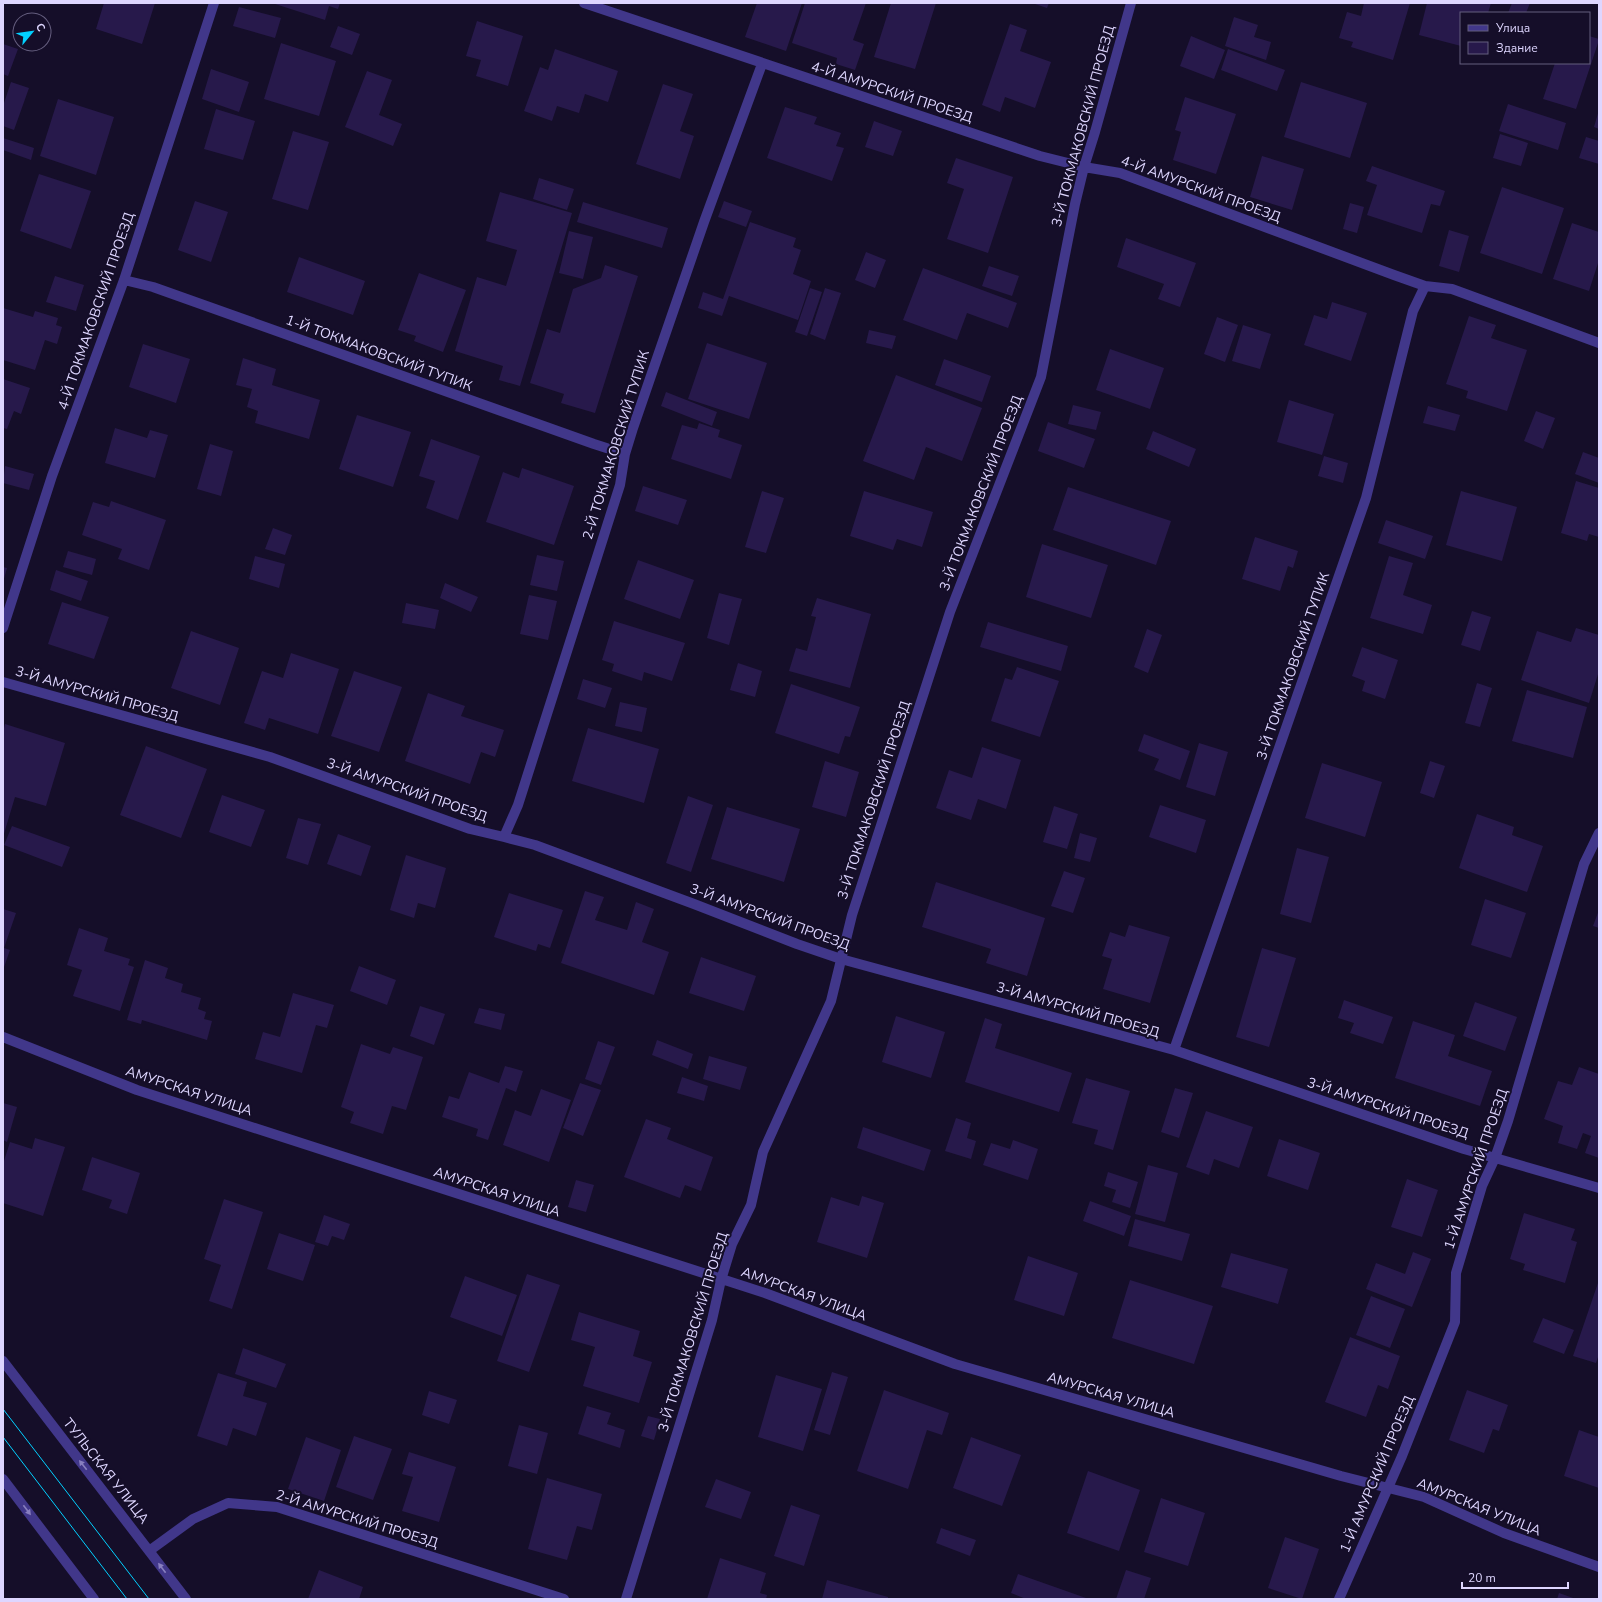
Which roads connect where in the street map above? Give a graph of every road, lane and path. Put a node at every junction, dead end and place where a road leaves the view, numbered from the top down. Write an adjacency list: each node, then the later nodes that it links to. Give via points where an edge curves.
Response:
1 (214, 3): 6 (street, 4-Й ТОКМАКОВСКИЙ ПРОЕЗД)
2 (584, 3): 4 (street, 4-Й АМУРСКИЙ ПРОЕЗД)
3 (1131, 3): 5 (street, 3-Й ТОКМАКОВСКИЙ ПРОЕЗД)
4 (762, 64): 5 (street, 4-Й АМУРСКИЙ ПРОЕЗД, via 1040,156); 9 (street, 2-Й ТОКМАКОВСКИЙ ТУПИК, via 704,222)
5 (1084, 167): 7 (street, 4-Й АМУРСКИЙ ПРОЕЗД, via 1120,173); 14 (street, 3-Й ТОКМАКОВСКИЙ ПРОЕЗД, via 1074,204 1041,377 950,612 852,915)
6 (124, 280): 9 (street, 1-Й ТОКМАКОВСКИЙ ТУПИК); 10 (street, 4-Й ТОКМАКОВСКИЙ ПРОЕЗД, via 52,476)
7 (1425, 286): 8 (street, 4-Й АМУРСКИЙ ПРОЕЗД, via 1452,289); 16 (street, 3-Й ТОКМАКОВСКИЙ ТУПИК, via 1413,311 1366,498)
8 (1599, 343)
9 (625, 454): 13 (street, 2-Й ТОКМАКОВСКИЙ ТУПИК, via 620,485 518,805)
10 (3, 628)
11 (3, 682): 13 (street, 3-Й АМУРСКИЙ ПРОЕЗД, via 270,757 470,829)
12 (1599, 833): 17 (street, 1-Й АМУРСКИЙ ПРОЕЗД, via 1584,864)
13 (504, 836): 14 (street, 3-Й АМУРСКИЙ ПРОЕЗД, via 535,845)
14 (841, 959): 16 (street, 3-Й АМУРСКИЙ ПРОЕЗД); 19 (street, 3-Й ТОКМАКОВСКИЙ ПРОЕЗД, via 831,1001 763,1152 751,1205 732,1244)
15 (3, 1037): 19 (street, АМУРСКАЯ УЛИЦА, via 137,1090)
16 (1174, 1050): 17 (street, 3-Й АМУРСКИЙ ПРОЕЗД)
17 (1495, 1158): 18 (street, 3-Й АМУРСКИЙ ПРОЕЗД); 22 (street, 1-Й АМУРСКИЙ ПРОЕЗД, via 1482,1186 1456,1273 1455,1322)
18 (1599, 1188)
19 (721, 1280): 22 (street, АМУРСКАЯ УЛИЦА, via 765,1293 955,1364); 28 (street, 3-Й ТОКМАКОВСКИЙ ПРОЕЗД, via 712,1320)
20 (3, 1361): 23 (street, ТУЛЬСКАЯ УЛИЦА, one-way to 20)
21 (3, 1479): 25 (street, one-way to 25)
22 (1387, 1488): 24 (street, АМУРСКАЯ УЛИЦА, via 1424,1497 1504,1533); 29 (street, 1-Й АМУРСКИЙ ПРОЕЗД)
23 (149, 1551): 26 (street, ТУЛЬСКАЯ УЛИЦА, one-way to 23); 27 (street, 2-Й АМУРСКИЙ ПРОЕЗД, via 193,1519 228,1503 277,1506)
24 (1599, 1567)
25 (94, 1599)
26 (186, 1599)
27 (564, 1599)
28 (626, 1599)
29 (1339, 1599)

